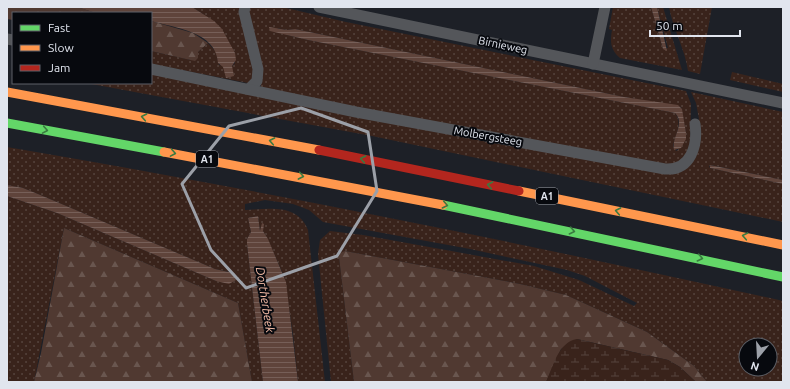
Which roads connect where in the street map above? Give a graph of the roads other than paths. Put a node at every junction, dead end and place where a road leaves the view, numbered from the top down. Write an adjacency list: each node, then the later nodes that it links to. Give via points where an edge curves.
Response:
1 (245, 7): 6 (street, via 258,70 258,81)
2 (319, 7): 4 (street, Birnieweg)
3 (605, 7): 4 (street)
4 (593, 64): 8 (street, Birnieweg)
5 (152, 69): 6 (street, Molbergsteeg)
6 (249, 89): 10 (street, Molbergsteeg, via 356,112 674,170 690,158 694,150)
7 (7, 92): 11 (highway, A1, one-way to 7, via 310,148)
8 (783, 103)
9 (7, 123): 12 (highway, A1, one-way to 12, via 407,197)
10 (695, 124)
11 (783, 245)
12 (783, 277)

